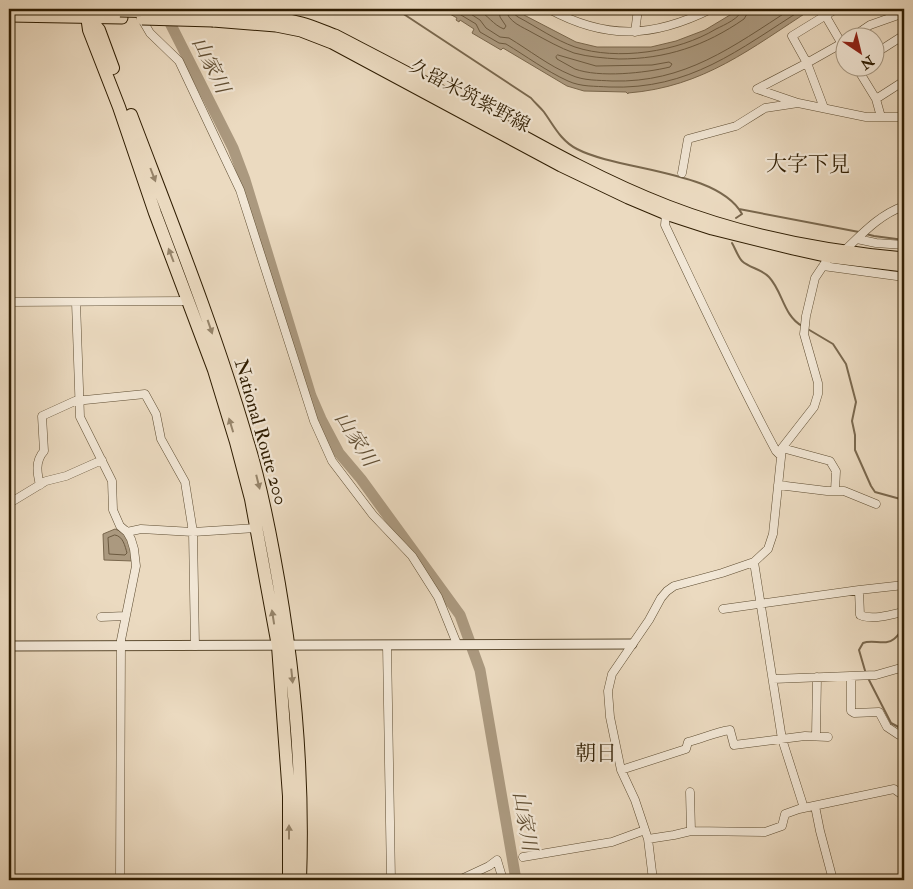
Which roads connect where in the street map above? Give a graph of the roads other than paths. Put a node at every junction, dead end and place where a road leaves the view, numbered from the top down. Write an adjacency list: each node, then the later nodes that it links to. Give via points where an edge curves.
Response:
1 (136, 9): 57 (street, via 150,33 179,61 240,190 314,422 332,461 373,515 412,556 438,597)
2 (549, 9): 12 (street, via 601,29)
3 (638, 9): 12 (street)
4 (711, 9): 12 (street, via 675,25)
5 (836, 9): 8 (street)
6 (89, 11): 9 (main road, 久留米筑紫野線); 10 (main road, 久留米筑紫野線, bridge); 35 (highway, National Route 200, one-way to 6, via 89,30); 63 (highway, National Route 200, one-way to 63, via 196,288 248,442 268,526)
7 (904, 11): 11 (street)
8 (825, 15): 13 (street); 17 (street, via 792,36)
9 (9, 16)
10 (213, 17): 27 (main road, 久留米筑紫野線, via 300,31 332,42 561,166); 30 (main road, 久留米筑紫野線, via 249,14 302,23 335,35 575,164 645,197 709,220)
11 (866, 28)
12 (635, 32)
13 (836, 32)
14 (904, 35): 16 (street)
15 (836, 46): 17 (street)
16 (886, 47)
17 (808, 63): 21 (street, via 757,89); 22 (street)
18 (863, 78): 20 (street)
19 (904, 81): 20 (street)
20 (876, 99): 23 (street)
21 (798, 103): 22 (street); 25 (street, via 765,108 736,126 688,139)
22 (824, 108): 23 (street)
23 (881, 117): 24 (street)
24 (904, 118)
25 (682, 173)
26 (904, 206): 28 (street, via 882,217)
27 (666, 214): 32 (main road, 久留米筑紫野線); 39 (street, via 665,225 745,394 776,451)
28 (857, 239): 29 (street); 30 (street)
29 (904, 245)
30 (844, 251): 31 (main road, 久留米筑紫野線)
31 (904, 258)
32 (826, 261): 33 (main road, 久留米筑紫野線); 34 (street); 39 (street, via 815,278 804,334 818,394 814,407)
33 (904, 266)
34 (904, 277)
35 (189, 301): 37 (street); 46 (highway, National Route 200, one-way to 35, via 236,442)
36 (9, 302): 37 (street)
37 (76, 302): 38 (street)
38 (79, 400): 40 (street, via 80,417); 41 (street, via 42,416 44,451 37,469); 48 (street, via 146,394 156,414 161,439 185,482)
39 (782, 452): 42 (street); 43 (street, via 830,461 836,471)
40 (102, 460): 41 (street); 47 (street, via 112,481 113,510 117,521)
41 (40, 485): 44 (street, via 13,501)
42 (778, 485): 43 (street); 49 (street, via 773,534 768,549)
43 (836, 491): 45 (street)
44 (9, 500)
45 (876, 504)
46 (257, 528): 48 (street); 63 (highway, National Route 200, one-way to 46)
47 (127, 532): 48 (street, via 141,529); 56 (street, via 136,566)
48 (193, 532): 62 (street)
49 (754, 562): 52 (street); 58 (street, via 674,586 661,598)
50 (904, 586): 51 (street)
51 (859, 590): 52 (street); 54 (street, via 860,615 864,617)
52 (761, 603): 53 (street); 67 (street)
53 (723, 609)
54 (904, 612)
55 (101, 616): 56 (street)
56 (126, 616): 61 (street)
57 (457, 644): 58 (street); 59 (street)
58 (632, 644): 72 (street, via 612,674 608,691)
59 (387, 645): 63 (street); 84 (street)
60 (9, 646): 61 (street)
61 (121, 646): 62 (street); 81 (street)
62 (195, 646): 63 (street)
63 (284, 646): 82 (highway, National Route 200, one-way to 63); 83 (highway, National Route 200, one-way to 83, via 298,728 302,795)
64 (904, 667): 65 (street, via 876,675)
65 (851, 676): 66 (street); 68 (street, via 851,711 879,712 887,727)
66 (817, 677): 67 (street); 69 (street)
67 (773, 679): 71 (street)
68 (899, 735)
69 (816, 736): 70 (street); 71 (street)
70 (828, 736)
71 (782, 739): 72 (street, via 734,745 730,730 688,742 686,749); 76 (street)
72 (621, 770): 77 (street)
73 (690, 792): 78 (street)
74 (904, 796): 75 (street, via 894,790)
75 (815, 806): 76 (street); 88 (street)
76 (804, 808): 78 (street, via 785,814 782,826 766,832)
77 (645, 830): 79 (street); 80 (street, via 612,842)
78 (690, 831): 79 (street)
79 (648, 839): 87 (street)
80 (523, 857)
81 (120, 880)
82 (289, 880)
83 (300, 880)
84 (391, 880)
85 (459, 880): 86 (street, via 497,860)
86 (503, 880)
87 (653, 880)
88 (833, 880)

